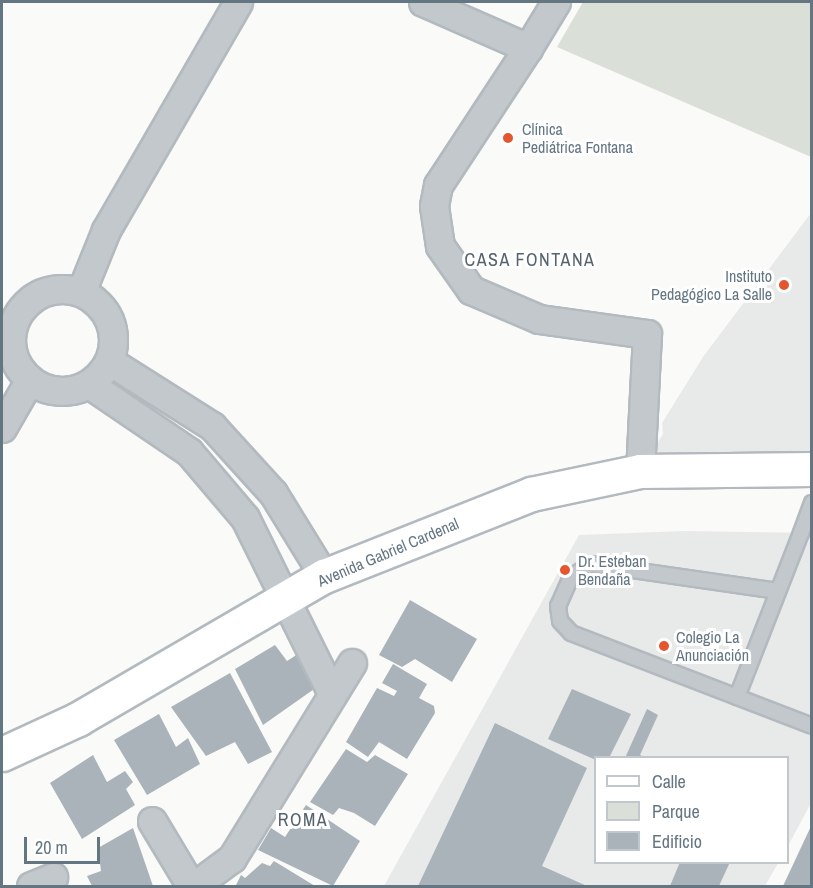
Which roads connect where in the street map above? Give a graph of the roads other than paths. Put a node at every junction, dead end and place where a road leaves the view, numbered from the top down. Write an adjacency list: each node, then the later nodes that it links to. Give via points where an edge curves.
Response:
1 (238, 2): 5 (street, via 105,230)
2 (423, 2): 4 (street)
3 (556, 2): 4 (street)
4 (528, 48): 11 (street, via 438,185 434,206 440,246 471,290 539,319 647,334)
5 (81, 292): 6 (street, via 98,303 110,321 113,336); 7 (street, via 44,292 19,311 11,327 15,362)
6 (109, 361): 8 (street); 13 (street, via 212,426 273,493)
7 (29, 381): 8 (street, via 64,392); 9 (street)
8 (89, 384): 15 (street, via 189,452 245,518)
9 (2, 428)
10 (812, 469): 11 (street, Avenida Gabriel Cardenal)
11 (640, 471): 13 (street, Avenida Gabriel Cardenal, via 531,494)
12 (812, 503): 14 (lane)
13 (324, 576): 15 (street, Avenida Gabriel Cardenal)
14 (778, 591): 18 (lane); 18 (lane, via 591,564 579,568 562,590 560,621 572,633)
15 (286, 597): 17 (street); 20 (street, Avenida Gabriel Cardenal, via 78,719)
16 (352, 663): 17 (street)
17 (332, 693): 22 (street, via 232,858)
18 (736, 696): 19 (lane)
19 (812, 726)
20 (2, 754)
21 (152, 821): 22 (street)
22 (193, 886)

